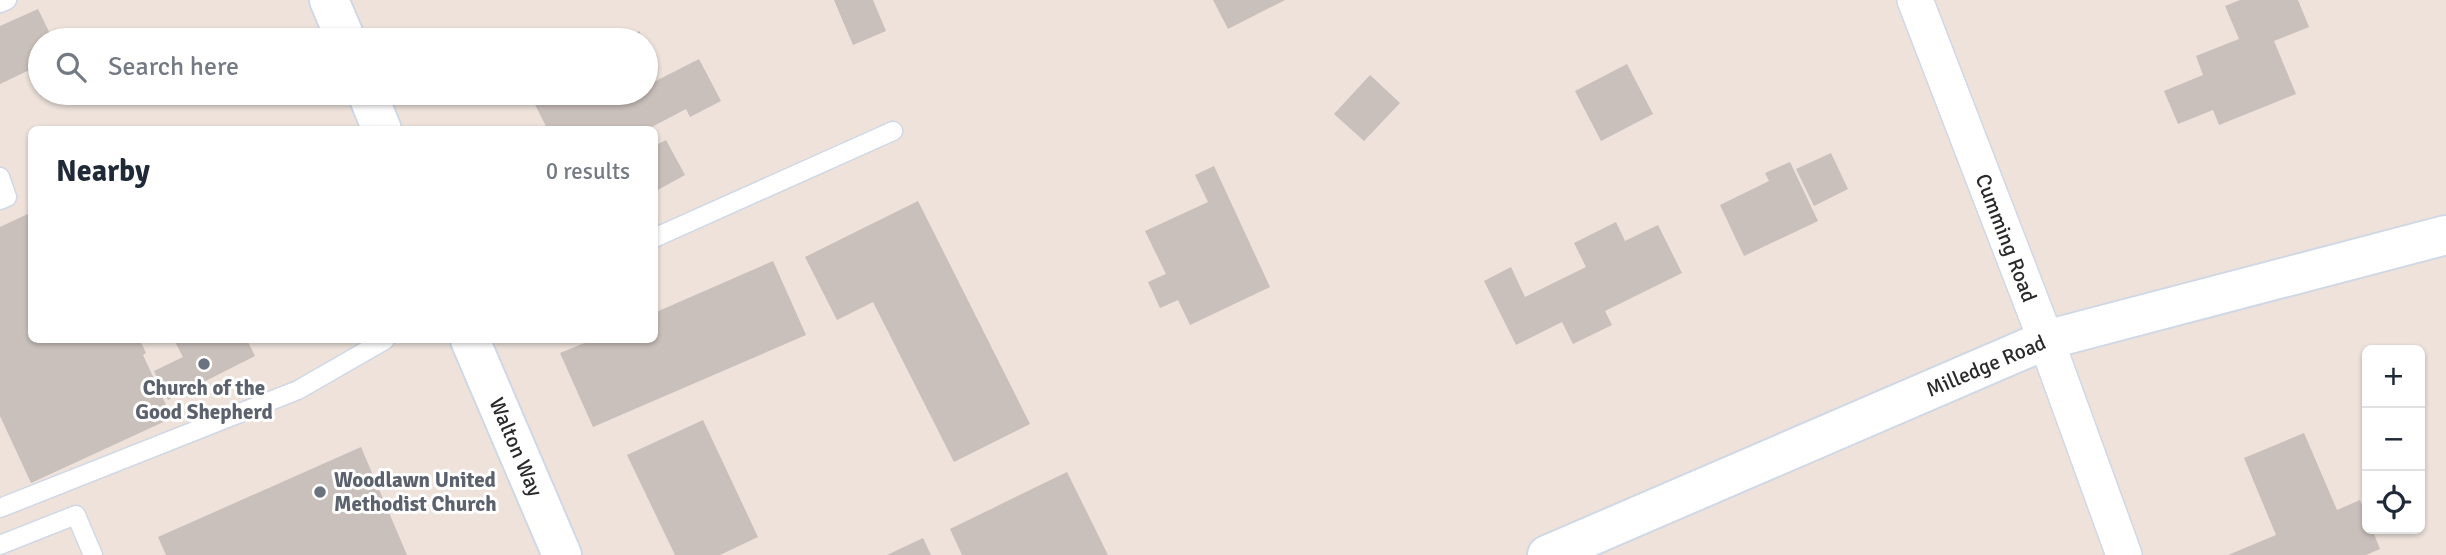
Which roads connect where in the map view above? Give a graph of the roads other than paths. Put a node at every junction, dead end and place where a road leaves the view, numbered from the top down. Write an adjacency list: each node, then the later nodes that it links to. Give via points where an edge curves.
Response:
1 (8, 0): 4 (lane)
2 (329, 0): 5 (street)
3 (1915, 0): 13 (street, Cumming Road)
4 (0, 3)
5 (341, 28)
6 (372, 105): 7 (street)
7 (380, 126)
8 (893, 131): 11 (lane)
9 (0, 177): 10 (lane, via 8,197)
10 (0, 200)
11 (658, 236)
12 (2446, 236): 13 (street, Milledge Road)
13 (2046, 340): 20 (street, Milledge Road); 21 (street, Cumming Road)
14 (380, 343): 16 (lane, via 298,390)
15 (471, 343): 19 (street, Walton Way)
16 (0, 508)
17 (0, 545): 18 (lane, via 76,514)
18 (93, 555)
19 (562, 555)
20 (1547, 555)
21 (2124, 555)

